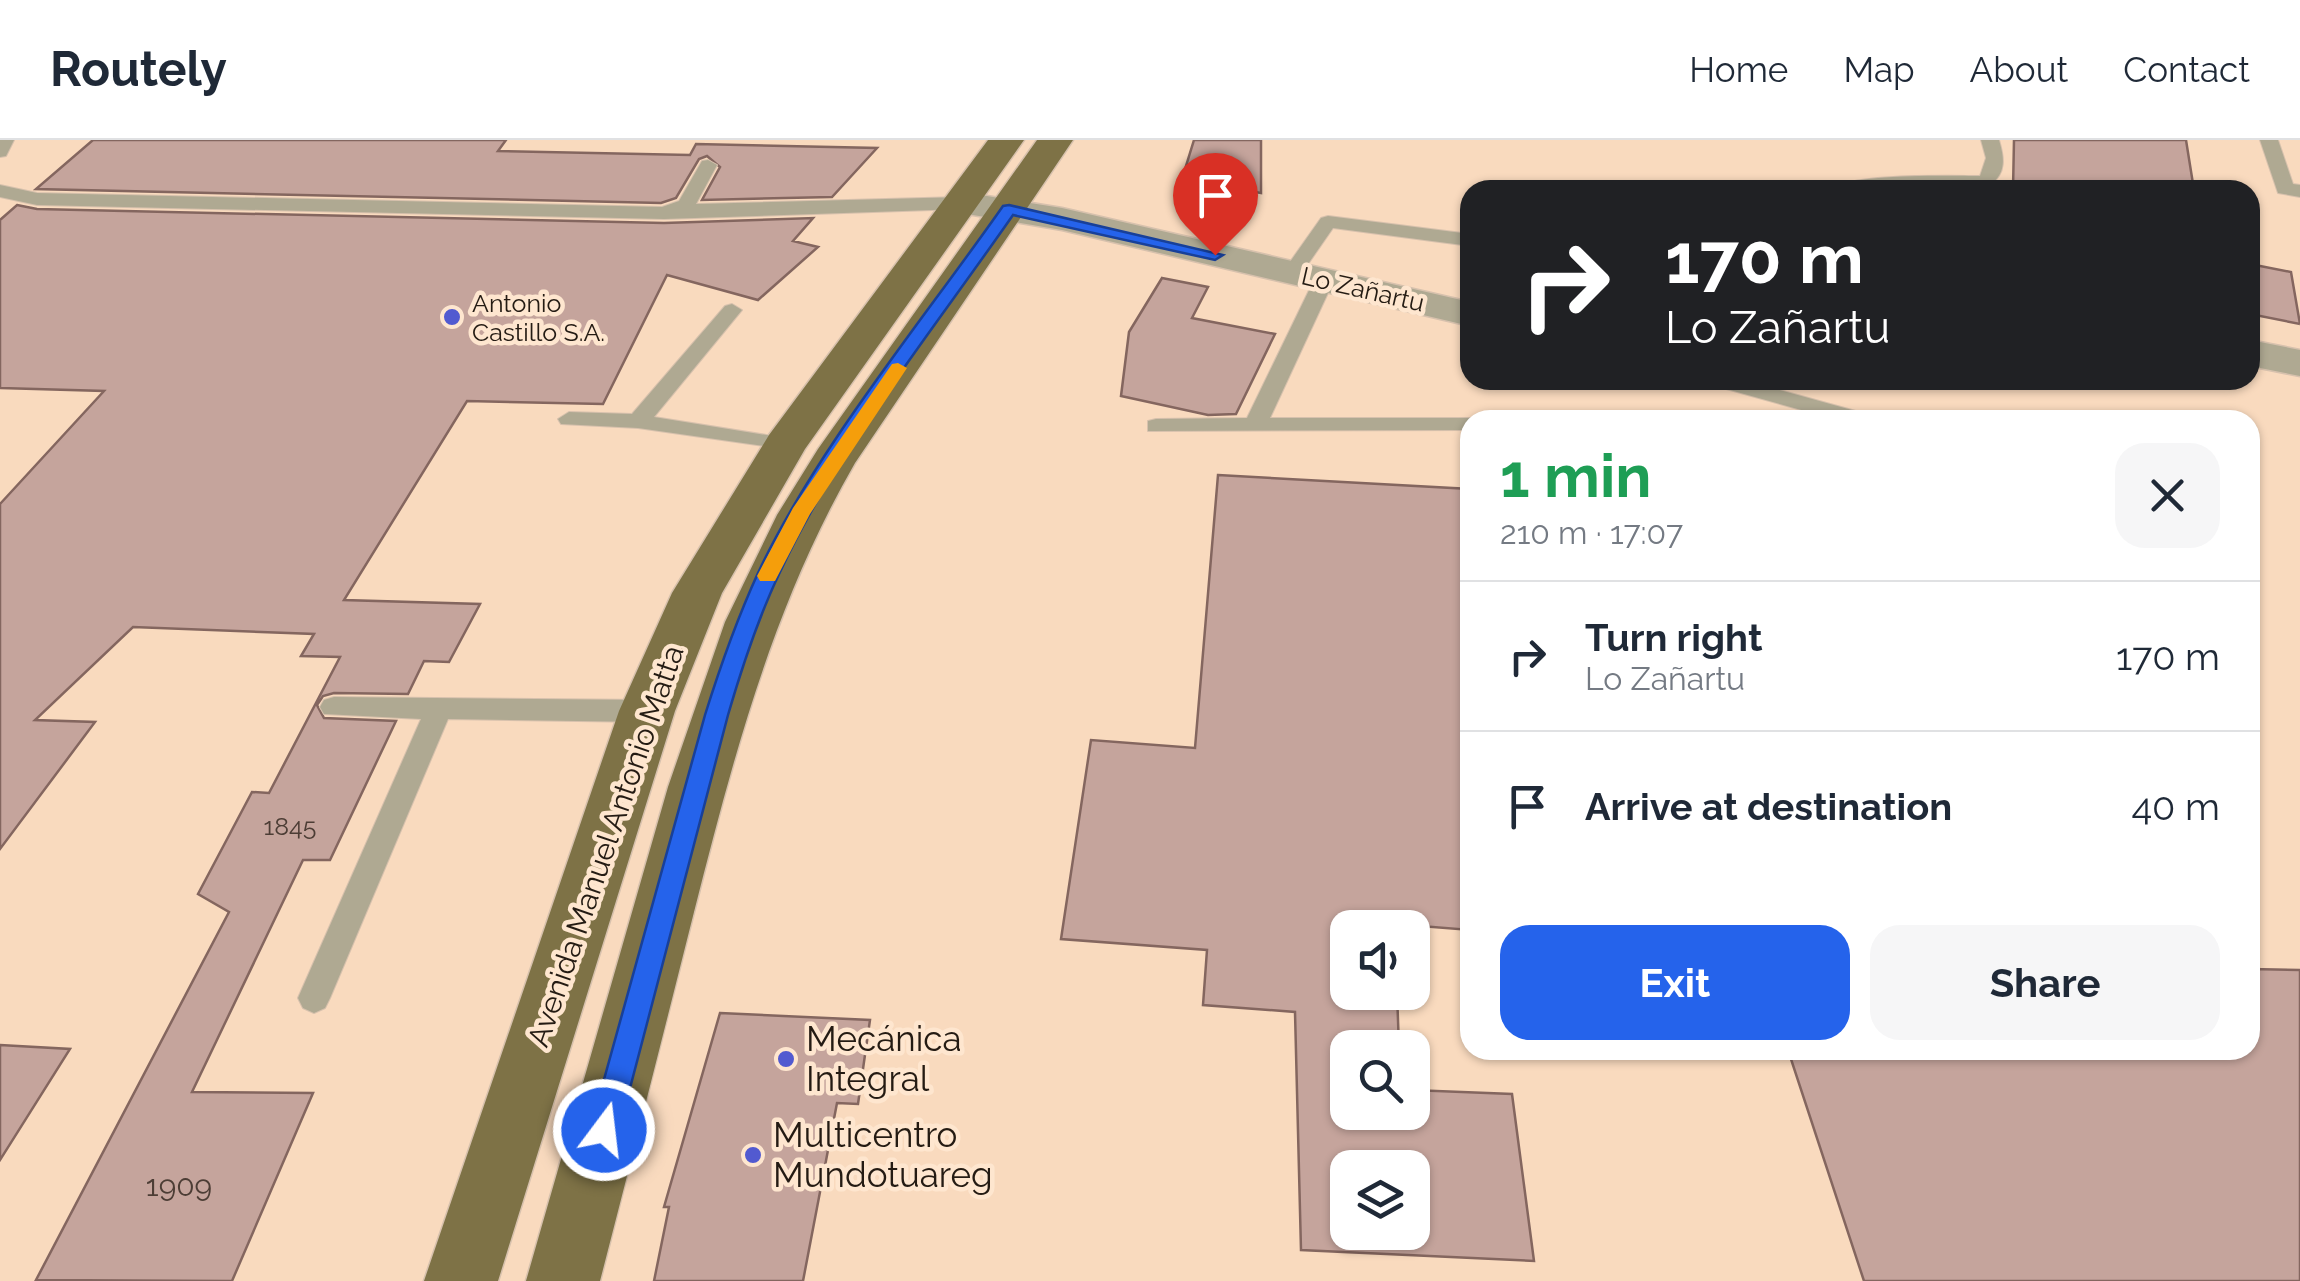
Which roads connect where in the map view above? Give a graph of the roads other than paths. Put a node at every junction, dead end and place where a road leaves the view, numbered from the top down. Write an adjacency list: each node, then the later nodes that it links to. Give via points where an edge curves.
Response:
1 (6, 140): 6 (lane)
2 (1006, 140): 11 (main road, Avenida Manuel Antonio Matta)
3 (1056, 140): 11 (main road, Avenida Manuel Antonio Matta)
4 (1990, 140): 8 (lane, via 1995,158)
5 (2269, 140): 10 (lane, via 2284,189)
6 (0, 152)
7 (708, 165): 12 (lane, via 686,205)
8 (1986, 180)
9 (0, 191): 12 (lane, via 36,199)
10 (2300, 191)
11 (985, 206): 12 (lane); 14 (street, Lo Zañartu); 26 (main road, Avenida Manuel Antonio Matta); 32 (main road, Avenida Manuel Antonio Matta, via 752,610 716,715)
12 (674, 210)
13 (1460, 239): 14 (lane, via 1328,222)
14 (1308, 276): 16 (street, Lo Zañartu); 24 (lane)
15 (732, 310): 22 (lane)
16 (1460, 312)
17 (2260, 355): 18 (street)
18 (2300, 362)
19 (1756, 390): 20 (lane)
20 (1826, 410)
21 (569, 419): 22 (lane)
22 (638, 421): 26 (lane)
23 (1460, 422): 24 (lane)
24 (1256, 425): 25 (lane)
25 (1156, 426)
26 (785, 445): 29 (main road, Avenida Manuel Antonio Matta, via 696,592)
27 (334, 707): 28 (lane)
28 (439, 708): 29 (lane); 30 (lane)
29 (646, 711): 31 (main road, Avenida Manuel Antonio Matta)
30 (314, 998)
31 (462, 1281)
32 (563, 1281)

